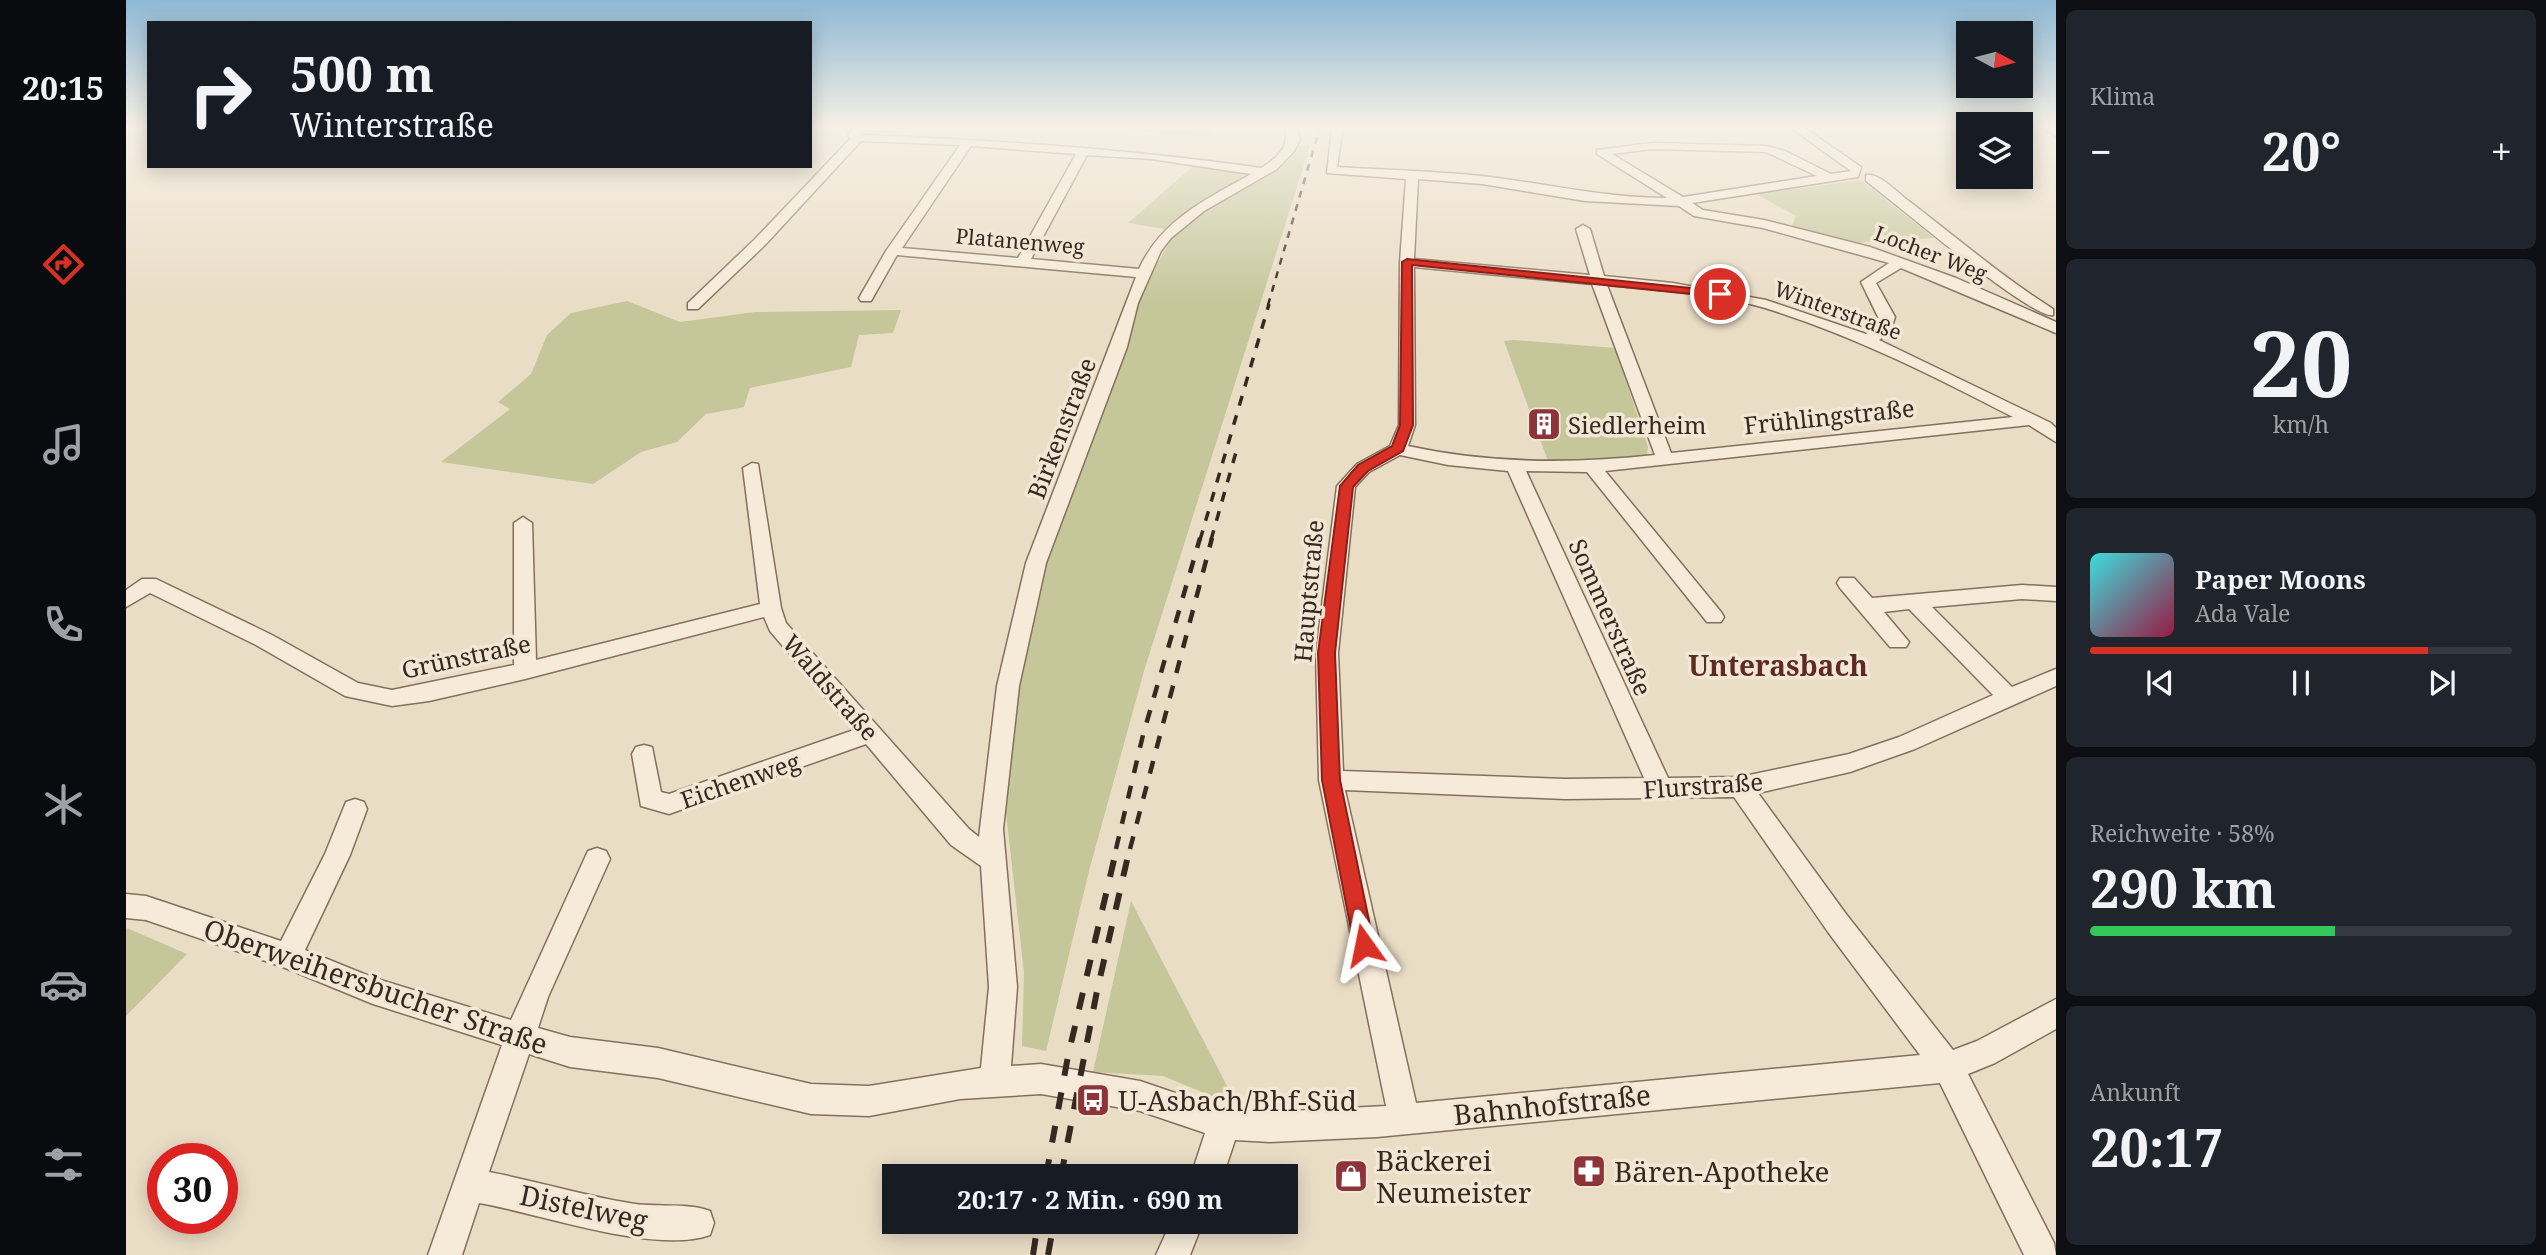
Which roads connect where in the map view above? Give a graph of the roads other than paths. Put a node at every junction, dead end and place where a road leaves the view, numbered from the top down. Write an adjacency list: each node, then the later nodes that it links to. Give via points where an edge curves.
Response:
1 (811, 186): 19 (street, via 761,242)
2 (938, 186): 12 (street)
3 (1064, 186): 13 (street)
4 (1241, 186): 16 (street, Birkenstraße, via 1183,220 1166,235)
5 (1411, 186): 14 (street)
6 (1518, 186): 10 (street, Locher Weg, via 1605,200)
7 (1653, 186): 10 (street)
8 (1781, 186): 10 (street)
9 (1881, 186): 20 (street, via 1984,270)
10 (1678, 202): 15 (street, Locher Weg, via 1707,215 1810,235)
11 (1583, 229): 17 (street)
12 (893, 251): 13 (street, Platanenweg); 18 (street)
13 (1023, 261): 16 (street, Platanenweg)
14 (1407, 262): 17 (street, Winterstraße); 26 (street, via 1407,425)
15 (1900, 262): 21 (street, Locher Weg); 22 (street, via 1868,282 1889,323)
16 (1142, 273): 50 (street, Birkenstraße, via 1119,347 1036,563 1020,625 991,829)
17 (1598, 280): 22 (street, Winterstraße, via 1737,297); 27 (street)
18 (866, 299)
19 (693, 306)
20 (2056, 317)
21 (2056, 328)
22 (1867, 340): 24 (street, Winterstraße)
23 (2056, 419): 24 (street, Frühlingstraße)
24 (2032, 420): 25 (street); 27 (street, Frühlingstraße)
25 (2056, 437)
26 (1398, 449): 28 (street, Frühlingstraße, via 1437,459); 45 (street, Hauptstraße, via 1353,477 1343,497 1326,653)
27 (1665, 457): 29 (street, Frühlingstraße)
28 (1515, 466): 29 (street, Frühlingstraße); 47 (street, Sommerstraße)
29 (1592, 467): 38 (street)
30 (752, 468): 37 (street, Waldstraße)
31 (523, 523): 40 (street)
32 (1847, 583): 36 (street)
33 (2056, 594): 35 (street, via 2044,591)
34 (126, 600): 40 (street, Grünstraße, via 149,584 372,696 429,693)
35 (1914, 602): 36 (street); 42 (street)
36 (1867, 606): 39 (street)
37 (771, 607): 40 (street, Grünstraße); 43 (street, Waldstraße, via 777,626)
38 (1714, 617)
39 (1898, 642)
40 (525, 671)
41 (2056, 677): 42 (street, Flurstraße)
42 (2009, 698): 46 (street, Flurstraße, via 1850,763)
43 (872, 733): 44 (street, Eichenweg, via 669,804 650,799); 50 (street, Waldstraße, via 960,837)
44 (644, 754)
45 (1331, 780): 47 (street, Flurstraße); 58 (street, Hauptstraße)
46 (1740, 787): 47 (street, Flurstraße); 55 (street)
47 (1661, 790)
48 (355, 809): 52 (street)
49 (597, 859): 54 (street, via 534,996)
50 (995, 862): 57 (street, via 1003,987)
51 (126, 906): 52 (street, Oberweihersbucher Straße, via 146,908)
52 (288, 956): 54 (street, Oberweihersbucher Straße, via 373,991)
53 (2056, 1013): 55 (street, Bahnhofstraße, via 1985,1053)
54 (521, 1037): 57 (street, Oberweihersbucher Straße, via 570,1052 658,1063 811,1100 869,1101); 61 (street)
55 (1948, 1067): 58 (street, Bahnhofstraße); 66 (street)
56 (1041, 1079): 57 (street, Oberweihersbucher Straße); 59 (street, Bahnhofstraße, via 1140,1096)
57 (995, 1082)
58 (1404, 1119): 59 (street, Bahnhofstraße, via 1270,1127)
59 (1222, 1124): 60 (street)
60 (1212, 1164)
61 (470, 1185): 62 (street, Distelweg, via 513,1191 622,1219); 64 (street)
62 (698, 1223)
63 (1182, 1234): 65 (street)
64 (445, 1255)
65 (1173, 1255)
66 (2042, 1255)

